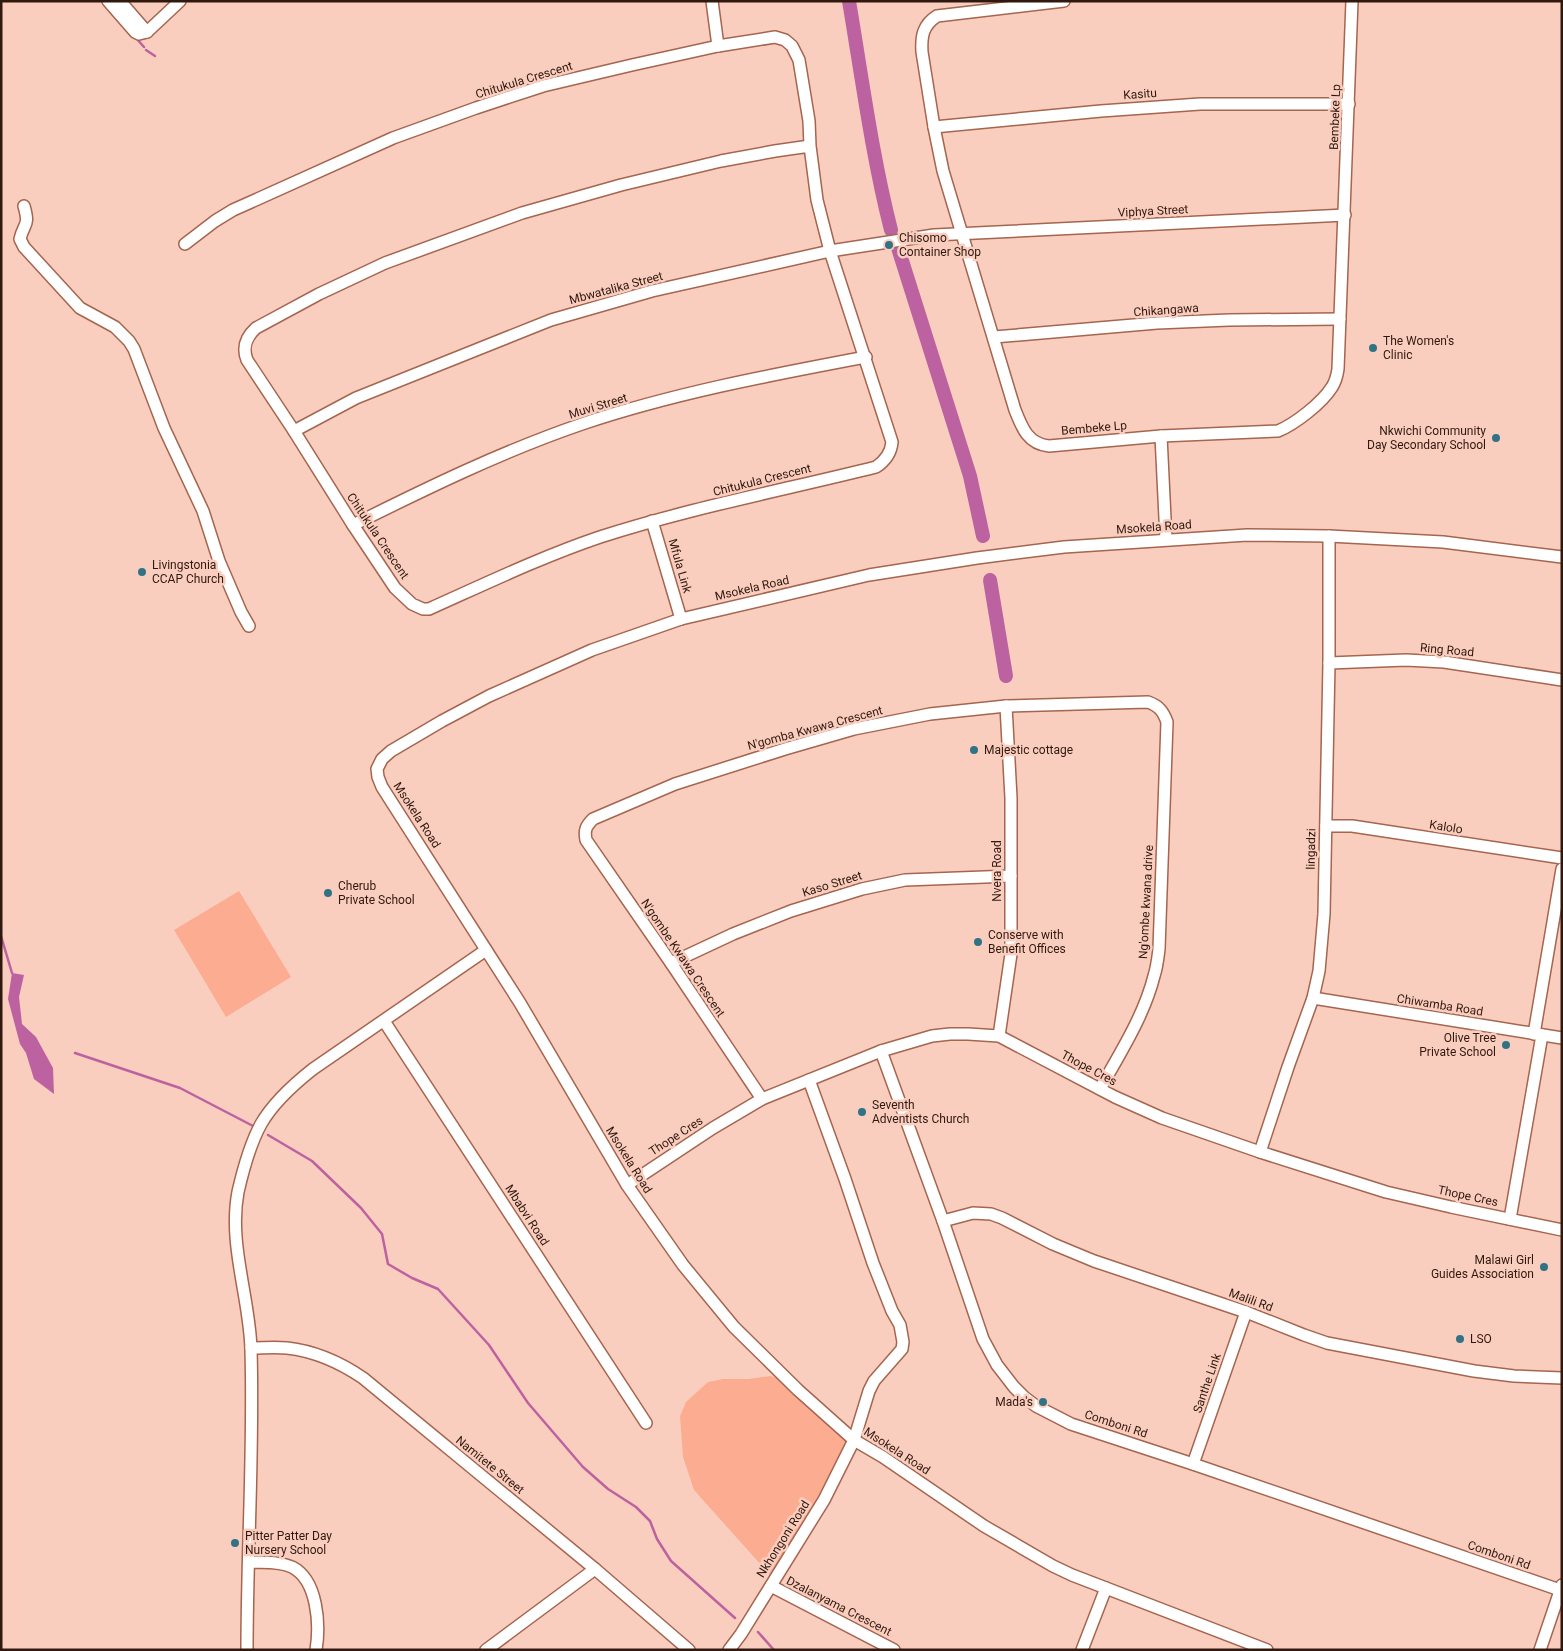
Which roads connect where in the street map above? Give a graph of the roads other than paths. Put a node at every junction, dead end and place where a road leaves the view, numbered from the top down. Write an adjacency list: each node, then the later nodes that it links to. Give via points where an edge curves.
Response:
1 (108, 1): 7 (street, via 135,32)
2 (120, 1): 7 (street)
3 (180, 1): 7 (street)
4 (712, 1): 8 (street)
5 (1064, 1): 10 (street, Bembeke Lp, via 946,14 931,20 923,32 922,52)
6 (1352, 1): 9 (street, Bembeke Lp)
7 (147, 32)
8 (718, 46): 11 (street, Chitukula Crescent, via 775,37 792,46 799,60); 15 (street, Chitukula Crescent, via 543,86 393,138 233,210)
9 (1349, 104): 10 (street, Kasitu, via 1200,104); 13 (street, Bembeke Lp)
10 (934, 127): 14 (street, Bembeke Lp, via 943,171)
11 (810, 146): 16 (street, Chitukula Crescent, via 817,200); 20 (street, Chitukula Crescent, via 721,161 621,184 522,213 385,263 256,328 244,346 245,356)
12 (24, 206): 28 (street, via 27,223 20,239 24,247 80,308 114,328 134,349 164,428 202,511 219,561)
13 (1345, 215): 14 (street, Viphya Street); 17 (street, Bembeke Lp)
14 (963, 234): 16 (street, Mbwatalika Street, via 934,235); 18 (street, Bembeke Lp)
15 (184, 244)
16 (830, 251): 19 (street, Chitukula Crescent); 20 (street, Mbwatalika Street, via 652,291 551,320 356,398)
17 (1340, 319): 18 (street, Chikangawa, via 1156,323); 21 (street, Bembeke Lp, via 1336,380 1331,389 1291,426 1278,431)
18 (994, 337): 21 (street, Bembeke Lp, via 1022,428 1038,444 1049,446)
19 (866, 357): 22 (street, Chitukula Crescent, via 892,442 890,453 881,464); 23 (street, Muvi Street, via 733,383 582,424 484,463)
20 (294, 430): 23 (street, Chitukula Crescent)
21 (1160, 436): 25 (street)
22 (652, 521): 23 (street, Chitukula Crescent, via 546,557 429,609 412,604 395,588); 27 (street, Mfula Link)
23 (353, 525)
24 (1329, 536): 25 (street, Msokela Road, via 1247,535); 26 (street, Msokela Road, via 1443,542); 29 (street, lingadzi)
25 (1166, 539): 27 (street, Msokela Road, via 1064,547 869,575)
26 (1562, 557)
27 (681, 619): 38 (street, Msokela Road, via 592,650 489,696 391,751 382,760 377,769 382,787)
28 (249, 626)
29 (1328, 663): 30 (street, Ring Road, via 1444,662); 33 (street, lingadzi)
30 (1562, 680)
31 (1006, 706): 32 (street, N'gomba Kwawa Crescent, via 1131,701 1148,702); 34 (street, N'gomba Kwawa Crescent, via 914,717 785,749 675,784 593,819); 37 (street, Nvera Road)
32 (1159, 707): 47 (street, Ng'ombe kwana drive, via 1167,722 1159,948 1148,996)
33 (1326, 826): 35 (street, Kalolo, via 1352,826); 40 (street, lingadzi, via 1323,931)
34 (584, 832): 39 (street, N'gombe Kwawa Crescent, via 586,840)
35 (1562, 858)
36 (1562, 869): 42 (street)
37 (1011, 876): 39 (street, Kaso Street, via 905,880 862,889 791,911); 43 (street, Nvera Road, via 1011,954)
38 (486, 950): 41 (street); 50 (street, Msokela Road)
39 (671, 963): 48 (street, N'gombe Kwawa Crescent)
40 (1314, 998): 42 (street, Chiwamba Road); 49 (street, lingadzi)
41 (384, 1022): 55 (street, via 300,1079 271,1111 255,1138 238,1194 236,1227); 57 (street, Mbabvi Road)
42 (1538, 1034): 44 (street, Chiwamba Road); 51 (street)
43 (999, 1036): 45 (street, Thope Cres, via 932,1036); 47 (street, Thope Cres)
44 (1562, 1038)
45 (881, 1051): 46 (street, Thope Cres); 52 (street, Comboni Rd)
46 (809, 1080): 48 (street, Thope Cres); 58 (street, Nkhongoni Road, via 873,1263 900,1325 903,1342 902,1349 869,1390)
47 (1100, 1089): 49 (street, Thope Cres, via 1162,1118)
48 (762, 1099): 50 (street, Thope Cres)
49 (1260, 1152): 51 (street, Thope Cres, via 1386,1192)
50 (627, 1185): 58 (street, Msokela Road, via 683,1265 734,1327)
51 (1510, 1219): 53 (street, Thope Cres)
52 (943, 1221): 54 (street, Malili Rd, via 973,1213 991,1214 1094,1261); 59 (street, Comboni Rd, via 983,1339 1014,1387 1036,1406 1071,1424)
53 (1562, 1230)
54 (1246, 1312): 56 (street, Malili Rd, via 1304,1336 1355,1348 1474,1371); 59 (street, Santhe Link)
55 (251, 1348): 60 (street); 61 (street, Namitete Street, via 288,1348 318,1356 363,1378)
56 (1562, 1378)
57 (646, 1424)
58 (854, 1440): 62 (street, Nkhongoni Road, via 824,1500); 63 (street, Msokela Road, via 1014,1544 1053,1566)
59 (1193, 1464): 64 (street, Comboni Rd)
60 (249, 1562): 65 (street); 66 (street, via 282,1564 303,1576 316,1606)
61 (595, 1569): 67 (street); 68 (street, Namitete Street)
62 (771, 1586): 69 (street, Nkhongoni Road); 70 (street, Dzalanyama Crescent)
63 (1106, 1588): 71 (street); 72 (street, Msokela Road)
64 (1561, 1588): 73 (street)
65 (247, 1650)
66 (316, 1650)
67 (486, 1650)
68 (689, 1650)
69 (729, 1650)
70 (894, 1650)
71 (1082, 1650)
72 (1267, 1650)
73 (1540, 1650)

